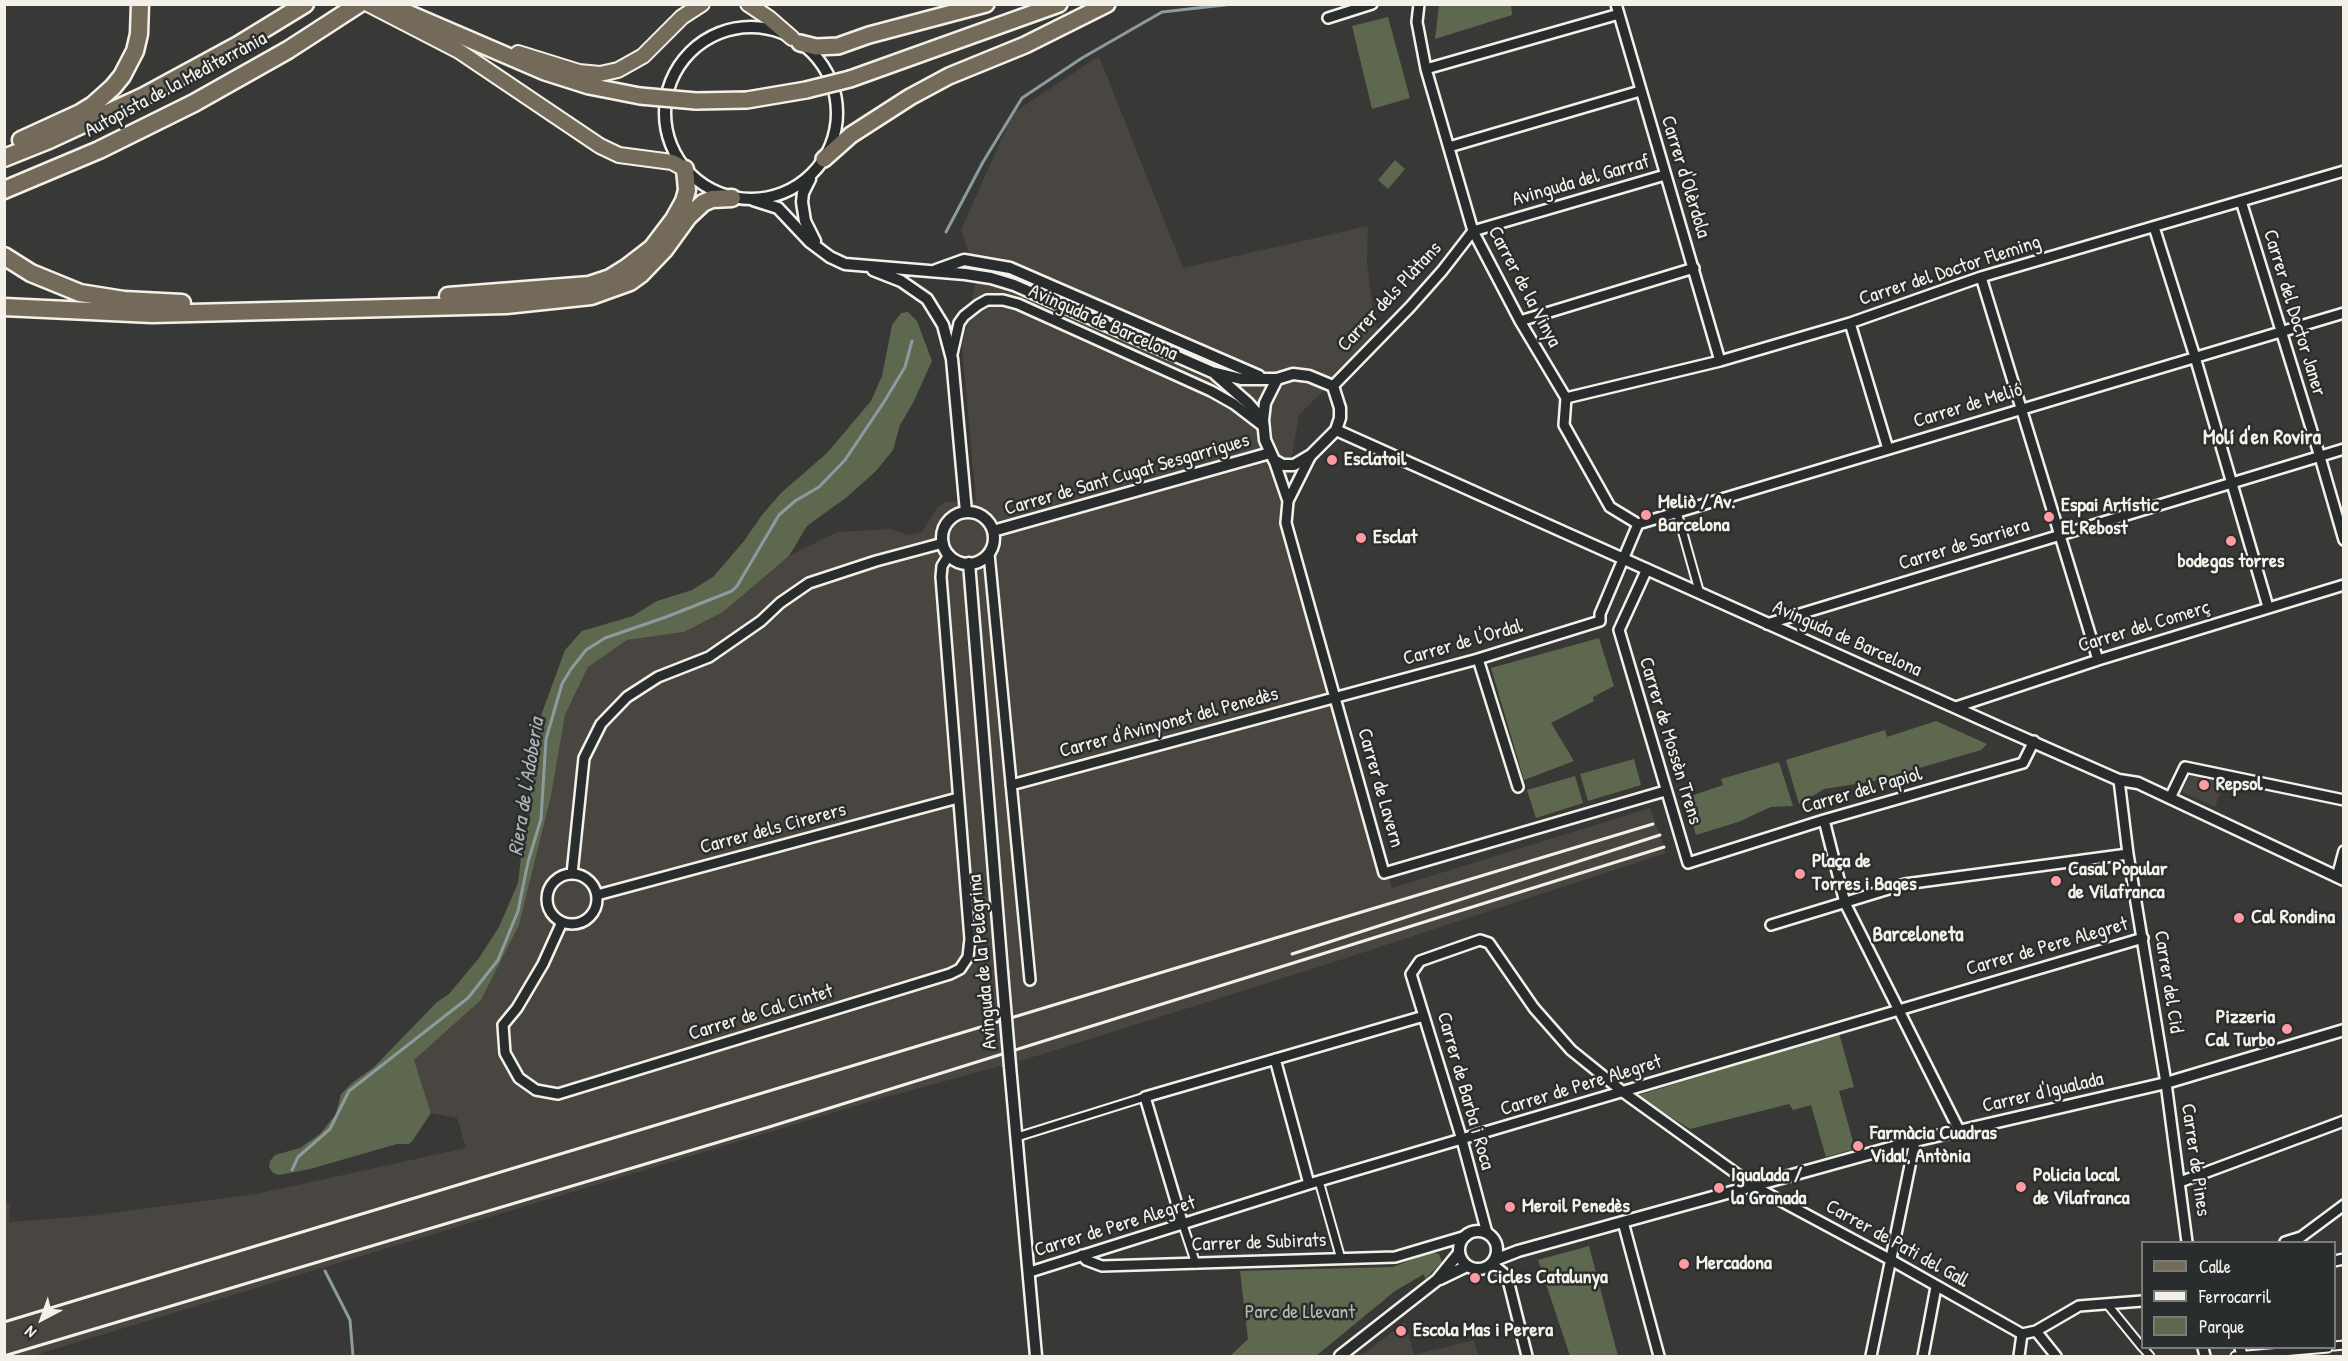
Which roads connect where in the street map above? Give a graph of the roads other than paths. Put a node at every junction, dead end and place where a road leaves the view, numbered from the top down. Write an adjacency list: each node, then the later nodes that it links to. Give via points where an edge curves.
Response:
1 (140, 4): 19 (highway, via 135,51 113,87 80,113)
2 (305, 4): 20 (highway, Autopista de la Mediterrània, via 144,96)
3 (387, 4): 8 (highway, bridge, via 545,72 589,86 696,101 747,100 850,79)
4 (407, 4): 5 (main road, via 530,58 600,74 637,61 682,17)
5 (702, 4)
6 (748, 4): 15 (main road)
7 (986, 4): 15 (highway, via 838,46 816,47)
8 (1059, 4)
9 (1107, 4): 21 (highway, via 910,97 858,130)
10 (1372, 4): 14 (street)
11 (1419, 4): 16 (street, Carrer de la Vinya, via 1416,22)
12 (360, 6): 22 (main road, via 469,56 600,146 629,157 672,162); 25 (highway, Autopista de la Mediterrània, via 185,108)
13 (1617, 9): 16 (street); 17 (street, Carrer d'Olèrdola)
14 (1328, 18)
15 (796, 40): 21 (street, via 818,60 836,103 834,134); 22 (street, via 748,27 705,40 684,58 667,90 664,108 670,144)
16 (1426, 69): 18 (street, Carrer de la Vinya)
17 (1640, 91): 18 (street); 24 (street, Carrer d'Olèrdola)
18 (1449, 147): 30 (street, Carrer de la Vinya)
19 (4, 151)
20 (4, 158)
21 (821, 163): 27 (street, via 793,189); 31 (street, via 802,202 805,221)
22 (685, 169): 26 (street, via 705,186); 32 (highway, via 684,201 663,235 626,268 589,285 374,301 134,301 80,293 53,284)
23 (2343, 171): 28 (street, Carrer del Doctor Fleming)
24 (1665, 175): 30 (street, Avinguda del Garraf); 34 (street, Carrer d'Olèrdola)
25 (4, 190)
26 (732, 198): 27 (street); 37 (highway, via 703,203 641,274 591,296 506,305 152,314)
27 (753, 200): 31 (street, via 778,208)
28 (2241, 201): 29 (street, Carrer del Doctor Fleming); 41 (street, Carrer del Doctor Janer)
29 (2154, 227): 36 (street, Carrer del Doctor Fleming); 42 (street)
30 (1473, 231): 39 (street, Carrer de la Vinya); 47 (street, Carrer dels Plàtans, via 1410,307)
31 (822, 250): 33 (street, via 845,264)
32 (4, 256)
33 (865, 266): 35 (street, Avinguda de Barcelona); 43 (street, via 900,281 927,299 943,325)
34 (1694, 268): 39 (street); 44 (street, Carrer d'Olèrdola)
35 (933, 271): 45 (street, Avinguda de Barcelona, via 1014,285); 46 (street, via 964,260 1010,268 1235,368)
36 (1981, 277): 40 (street, Carrer del Doctor Fleming); 49 (street)
37 (4, 307)
38 (2343, 313): 41 (street, Carrer de Melió)
39 (1520, 321): 48 (street, Carrer de la Vinya)
40 (1850, 322): 44 (street, Carrer del Doctor Fleming); 52 (street)
41 (2282, 332): 42 (street, Carrer de Melió); 55 (street, Carrer del Doctor Janer)
42 (2195, 357): 49 (street, Carrer de Melió); 57 (street)
43 (952, 359): 50 (street, Avinguda de Barcelona, via 956,332 964,316 987,300 1002,300 1211,391); 59 (street)
44 (1720, 361): 48 (street, Carrer del Doctor Fleming)
45 (1212, 372): 46 (street, Avinguda de Barcelona, via 1241,379); 50 (street, Avinguda de Barcelona, via 1236,391)
46 (1274, 380): 47 (street, via 1293,374); 50 (street, via 1267,395)
47 (1333, 386): 51 (street, via 1340,408)
48 (1566, 398): 61 (street, via 1564,425 1610,507)
49 (2021, 409): 52 (street, Carrer de Melió); 63 (street)
50 (1264, 424): 56 (street)
51 (1336, 430): 54 (street); 68 (street, Avinguda de Barcelona)
52 (1888, 449): 60 (street, Carrer de Melió)
53 (2343, 449): 55 (street, Carrer de Sarriera)
54 (1311, 455): 56 (street, via 1294,465 1283,465); 58 (street, Carrer de Lavern)
55 (2320, 456): 57 (street, Carrer de Sarriera); 64 (street, Carrer del Doctor Janer)
56 (1272, 457): 58 (street, Carrer de Lavern); 62 (street, Carrer de Sant Cugat Sesgarrigues)
57 (2231, 483): 63 (street, Carrer de Sarriera); 73 (street)
58 (1288, 501): 79 (street, Carrer de Lavern, via 1286,523)
59 (966, 512): 62 (street, via 986,519); 65 (street, via 948,522)
60 (1677, 512): 61 (street, Carrer de Melió); 72 (street)
61 (1638, 524): 68 (street)
62 (993, 531): 66 (street)
63 (2060, 535): 75 (street, Carrer de Sarriera); 78 (street)
64 (2343, 540)
65 (943, 543): 67 (street); 93 (street, via 809,583 709,657 658,677 627,697 601,724 584,758)
66 (988, 554): 69 (street); 83 (street)
67 (949, 555): 69 (street); 86 (street, Avinguda de la Pelegrina, via 941,578)
68 (1624, 558): 70 (street, Avinguda de Barcelona); 74 (street)
69 (969, 563): 112 (street, Avinguda de la Pelegrina, bridge)
70 (1647, 569): 72 (street, Avinguda de Barcelona); 76 (street)
71 (2343, 585): 73 (street, Carrer del Comerç)
72 (1700, 594): 75 (street, Avinguda de Barcelona)
73 (2268, 607): 78 (street, Carrer del Comerç)
74 (1600, 621): 76 (street); 77 (street, Carrer de l'Ordal)
75 (1767, 624): 80 (street, Avinguda de Barcelona)
76 (1618, 630): 85 (street, Carrer de Mossèn Trens)
77 (1478, 658): 79 (street, Carrer de l'Ordal); 84 (street)
78 (2098, 660): 80 (street, Carrer del Comerç)
79 (1336, 696): 83 (street, Carrer d'Avinyonet del Penedès); 85 (street, Carrer de Lavern, via 1384,873)
80 (1956, 707): 81 (street, Avinguda de Barcelona)
81 (2034, 741): 82 (street, Avinguda de Barcelona); 89 (street, Carrer del Papiol, via 2023,763)
82 (2119, 780): 87 (street, Avinguda de Barcelona, via 2138,783); 91 (street, Carrer del Cid)
83 (1011, 785): 102 (street)
84 (1518, 788)
85 (1665, 790): 92 (street, Carrer de Mossèn Trens)
86 (958, 798): 95 (street, Carrer dels Cirerers); 101 (street, Avinguda de la Pelegrina)
87 (2170, 798): 88 (street, via 2185,767); 94 (street, Avinguda de Barcelona)
88 (2343, 801)
89 (1824, 820): 92 (street, Carrer del Papiol); 96 (street)
90 (2343, 851): 94 (street)
91 (2128, 854): 96 (street, via 1905,884); 99 (street, Carrer del Cid)
92 (1688, 862)
93 (572, 874): 95 (street, via 585,877); 97 (street, via 555,880 546,896 552,916)
94 (2340, 878)
95 (597, 895): 97 (street, via 596,905 585,921)
96 (1845, 903): 98 (street); 103 (street)
97 (562, 922): 101 (street, Carrer de Cal Cintet, via 543,964 503,1025 505,1053 519,1078 536,1090 558,1094 950,975)
98 (1771, 926)
99 (2143, 938): 103 (street, Carrer de Pere Alegret); 107 (street, Carrer del Cid)
100 (1480, 940): 104 (street, Carrer de Barba i Roca, via 1420,961 1411,974); 108 (street, Carrer de Pati del Gall, via 1489,943 1534,1008 1571,1050)
101 (968, 957)
102 (1030, 980)
103 (1898, 1009): 108 (street, Carrer de Pere Alegret); 111 (street)
104 (1424, 1016): 106 (street); 113 (street, Carrer de Barba i Roca)
105 (2343, 1030): 107 (street, Carrer d'Igualada)
106 (1275, 1059): 109 (street); 117 (street)
107 (2166, 1083): 111 (street, Carrer d'Igualada); 116 (street, Carrer de Pines)
108 (1623, 1092): 113 (street, Carrer de Pere Alegret); 118 (street, Carrer de Pati del Gall)
109 (1145, 1096): 112 (street); 121 (street)
110 (2343, 1121): 116 (street)
111 (1959, 1130): 114 (street, Carrer d'Igualada)
112 (1017, 1137): 136 (street, Avinguda de la Pelegrina)
113 (1462, 1140): 115 (street, Carrer de Pere Alegret); 122 (street, Carrer de Barba i Roca)
114 (1915, 1141): 118 (street, Carrer d'Igualada); 132 (street)
115 (1319, 1181): 117 (street, Carrer de Pere Alegret); 131 (street)
116 (2180, 1182): 124 (street, Carrer de Pines)
117 (1309, 1184): 121 (street, Carrer de Pere Alegret)
118 (1755, 1187): 120 (street, Carrer d'Igualada); 132 (street, Carrer de Pati del Gall)
119 (2343, 1205): 125 (street, via 2307,1233)
120 (1623, 1222): 128 (street); 150 (street)
121 (1183, 1225): 130 (street, Carrer de Pere Alegret); 134 (street)
122 (1487, 1233): 123 (street, via 1472,1232); 127 (street)
123 (1466, 1236): 126 (street, Carrer de Subirats); 129 (street)
124 (2187, 1241)
125 (2287, 1241)
126 (1438, 1244): 129 (street); 131 (street, Carrer de Subirats, via 1395,1257)
127 (1497, 1247): 128 (street); 133 (street)
128 (1518, 1251): 133 (street)
129 (1459, 1252): 135 (street); 137 (street)
130 (1082, 1255): 134 (street, Carrer de Subirats, via 1102,1266); 136 (street, Carrer de Pere Alegret)
131 (1341, 1259): 134 (street, Carrer de Subirats)
132 (1891, 1260): 138 (street, Carrer de Pati del Gall); 151 (street)
133 (1493, 1262): 135 (street, via 1480,1269); 149 (street, via 1507,1276)
134 (1196, 1264)
135 (1467, 1266): 137 (street)
136 (1030, 1272): 147 (street, Avinguda de la Pelegrina)
137 (1437, 1280): 148 (street)
138 (1936, 1287): 142 (street, Carrer de Pati del Gall); 152 (street)
139 (2141, 1301): 140 (street)
140 (2107, 1304): 141 (street, via 2079,1306); 143 (street)
141 (2036, 1331): 142 (street); 154 (street)
142 (2022, 1334): 153 (street)
143 (2141, 1345)
144 (2285, 1350): 145 (street); 146 (street)
145 (2316, 1353)
146 (2240, 1354)
147 (1036, 1356)
148 (1340, 1356)
149 (1527, 1356)
150 (1659, 1356)
151 (1871, 1356)
152 (1923, 1356)
153 (2019, 1356)
154 (2056, 1356)

